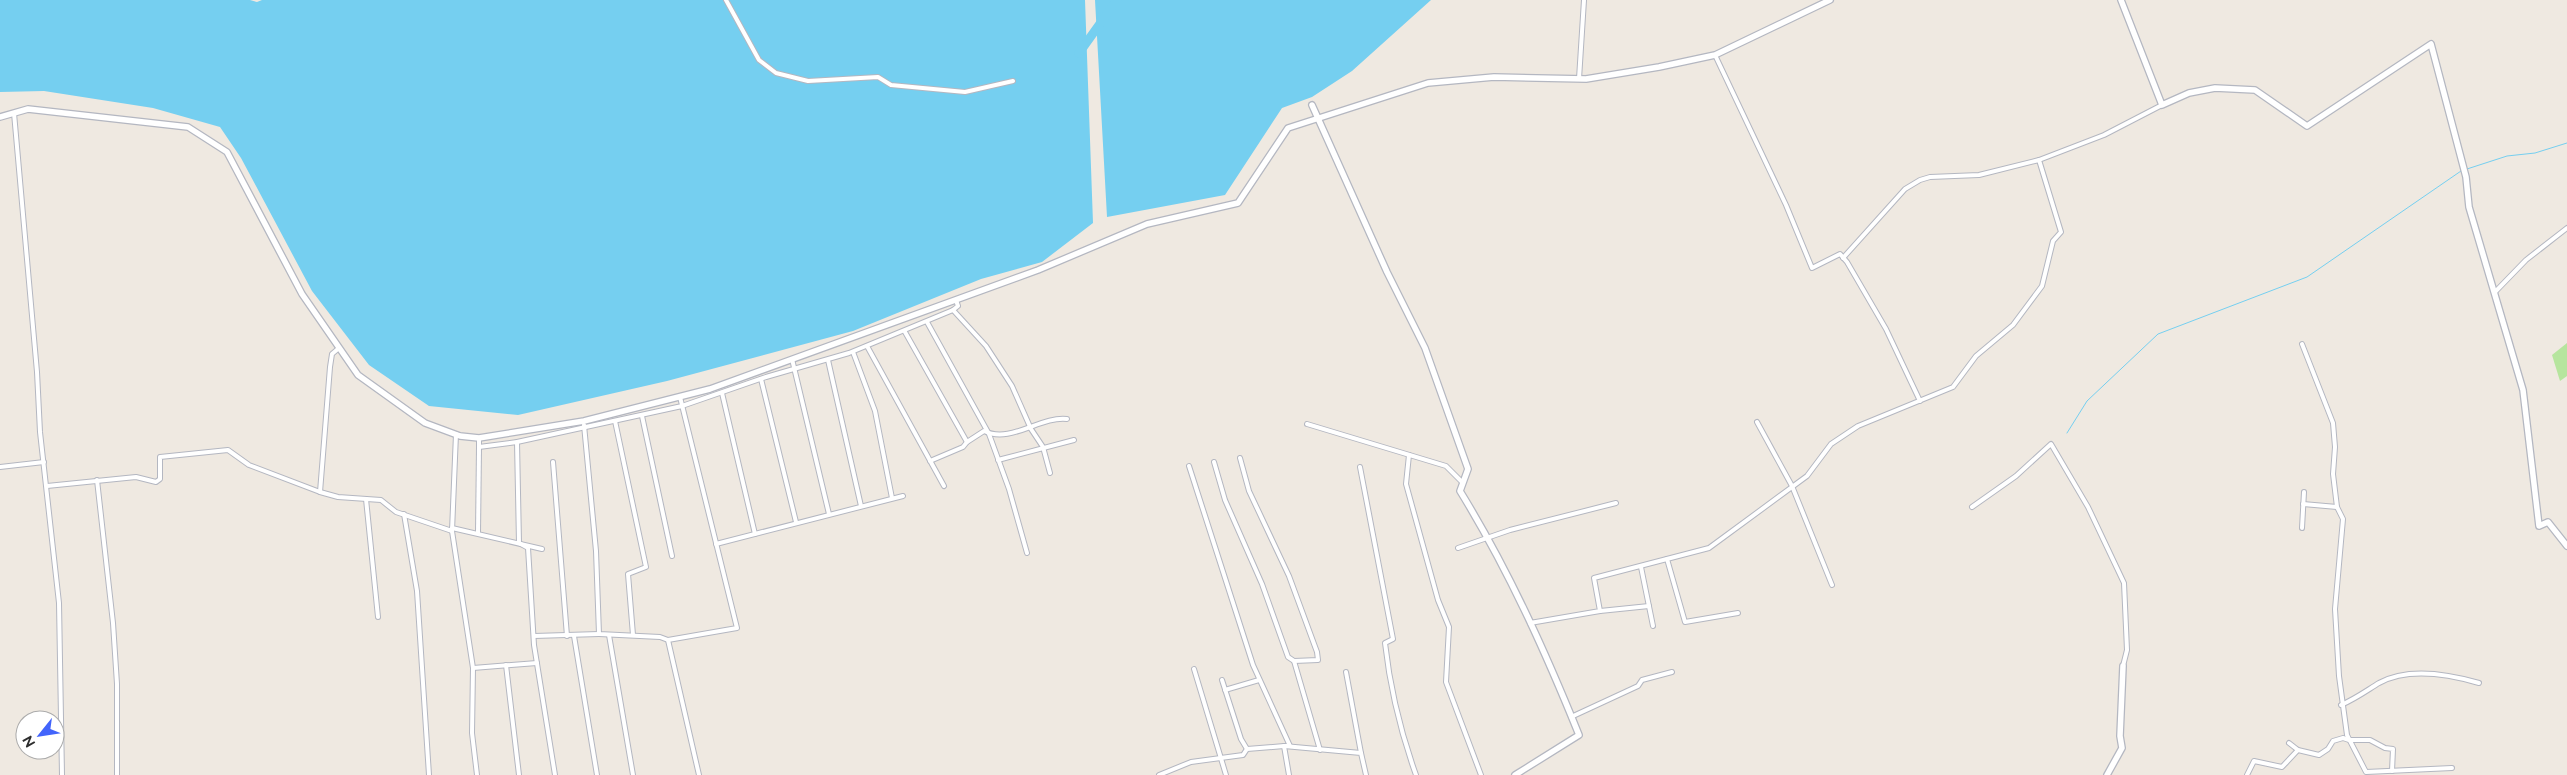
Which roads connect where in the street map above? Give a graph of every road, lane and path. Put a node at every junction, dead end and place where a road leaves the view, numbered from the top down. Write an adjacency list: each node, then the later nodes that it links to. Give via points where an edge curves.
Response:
1 (726, 0): 7 (street, via 759,60 776,72 808,81 878,77 891,85 966,92)
2 (1584, 0): 6 (street)
3 (1830, 0): 5 (street)
4 (2121, 0): 9 (street)
5 (1715, 55): 6 (street); 15 (street, via 1812,268 1840,254)
6 (1579, 79): 12 (street, via 1494,77 1428,83)
7 (1013, 81)
8 (1312, 105): 12 (street)
9 (2162, 105): 13 (street, via 2104,135); 16 (street, via 2189,93 2215,88 2254,90 2306,126 2431,44 2466,177 2469,207)
10 (14, 113): 11 (street); 23 (street, via 28,109 188,127 226,152 302,294); 52 (street)
11 (0, 118)
12 (1318, 118): 17 (street, via 1288,128 1238,203 1148,224); 60 (street, via 1425,348 1468,469)
13 (2040, 160): 15 (street, via 1979,175 1920,180 1904,190); 31 (street, via 2061,232 2053,241 2042,286 2013,325 1976,356 1953,387)
14 (2567, 228): 16 (street, via 2526,260)
15 (1842, 258): 31 (street, via 1886,329)
16 (2495, 292): 84 (street, via 2523,390 2539,526 2548,522)
17 (956, 300): 18 (street, via 958,306); 25 (street)
18 (953, 310): 19 (street); 39 (street, via 986,346 1012,386)
19 (927, 322): 20 (street); 41 (street)
20 (905, 332): 22 (street); 45 (street)
21 (2302, 344): 73 (street, via 2333,423)
22 (867, 346): 24 (street); 51 (street)
23 (339, 348): 40 (street, via 358,375 425,423); 64 (street, via 332,354 330,367)
24 (853, 352): 26 (street); 67 (street, via 875,411)
25 (792, 359): 27 (street); 30 (street)
26 (828, 360): 27 (street); 71 (street)
27 (794, 370): 28 (street); 75 (street)
28 (761, 379): 29 (street); 76 (street)
29 (722, 392): 32 (street); 80 (street)
30 (680, 397): 32 (street); 37 (street)
31 (1920, 401): 63 (street, via 1858,426 1831,444 1807,476)
32 (682, 406): 33 (street); 83 (street)
33 (642, 416): 35 (street); 88 (street)
34 (1067, 420): 39 (street, via 1057,418)
35 (615, 421): 37 (street); 100 (street, via 646,567 628,574)
36 (1757, 422): 63 (street)
37 (584, 424): 42 (street); 44 (street); 98 (street, via 596,551)
38 (1307, 424): 48 (street)
39 (1031, 428): 41 (street); 47 (street)
40 (456, 434): 42 (street); 78 (street)
41 (989, 434): 45 (street, via 984,431); 50 (street)
42 (479, 438): 46 (street)
43 (1074, 440): 47 (street)
44 (517, 442): 46 (street); 82 (street)
45 (967, 442): 51 (street, via 963,447)
46 (479, 447): 79 (street)
47 (1043, 447): 50 (street); 58 (street)
48 (1409, 455): 60 (street, via 1446,466); 144 (street, via 1406,484 1438,600 1449,628 1446,682)
49 (1240, 458): 105 (street, via 1249,491 1289,576 1317,652 1318,660)
50 (998, 460): 87 (street)
51 (930, 461): 62 (street)
52 (44, 462): 56 (street); 61 (street)
53 (553, 462): 102 (street)
54 (1214, 462): 105 (street, via 1288,657)
55 (1189, 466): 114 (street)
56 (0, 467)
57 (1360, 467): 143 (street, via 1393,639 1385,643 1387,660 1404,743)
58 (1050, 473)
59 (97, 480): 61 (street); 64 (street, via 136,477 156,482 160,479 160,457 228,450 249,465); 131 (street, via 113,623)
60 (1463, 483): 81 (street, via 1460,492)
61 (47, 486): 130 (street, via 59,603)
62 (944, 486)
63 (1792, 486): 89 (street, via 1709,548); 91 (street)
64 (320, 492): 68 (street)
65 (2304, 492): 70 (street)
66 (903, 496): 67 (street)
67 (892, 498): 71 (street)
68 (366, 499): 74 (street, via 381,500); 95 (street)
69 (1616, 503): 81 (street)
70 (2303, 504): 73 (street); 77 (street)
71 (861, 506): 75 (street)
72 (1972, 507): 108 (street, via 2016,476 2051,444 2088,507 2124,583 2127,650)
73 (2337, 507): 117 (street, via 2343,519 2335,609)
74 (404, 514): 78 (street); 132 (street, via 406,542 417,591)
75 (829, 514): 76 (street)
76 (796, 522): 80 (street)
77 (2302, 528)
78 (452, 529): 79 (street); 109 (street)
79 (478, 533): 82 (street)
80 (755, 534): 83 (street)
81 (1488, 537): 85 (street); 96 (street)
82 (519, 543): 86 (street); 101 (street, via 528,548)
83 (716, 544): 104 (street, via 737,628)
84 (2567, 546)
85 (1458, 548)
86 (542, 549)
87 (1027, 553)
88 (672, 556)
89 (1667, 559): 90 (street); 94 (street, via 1685,622)
90 (1640, 567): 92 (street); 93 (street, via 1594,578)
91 (1832, 585)
92 (1649, 606): 93 (street); 97 (street)
93 (1600, 611): 96 (street)
94 (1738, 613)
95 (378, 616)
96 (1530, 623): 118 (street)
97 (1653, 626)
98 (599, 634): 99 (street); 103 (street)
99 (609, 635): 100 (street); 137 (street)
100 (633, 635): 104 (street)
101 (534, 636): 102 (street); 106 (street)
102 (566, 636): 103 (street)
103 (574, 636): 136 (street)
104 (668, 640): 138 (street)
105 (1294, 661): 124 (street)
106 (537, 663): 107 (street); 135 (street)
107 (506, 665): 109 (street); 134 (street)
108 (2123, 666): 146 (street, via 2122,748)
109 (473, 668): 133 (street, via 472,733)
110 (1194, 669): 127 (street)
111 (1346, 672): 126 (street)
112 (1672, 672): 118 (street, via 1642,680 1638,686)
113 (1222, 680): 116 (street)
114 (1259, 680): 116 (street); 122 (street)
115 (2478, 683): 117 (street, via 2418,674 2380,683)
116 (1225, 690): 123 (street)
117 (2341, 705): 119 (street)
118 (1571, 717): 145 (street, via 1578,735)
119 (2349, 740): 125 (street, via 2335,740 2319,755); 129 (street, via 2366,772); 129 (street, via 2370,740 2393,749)
120 (2289, 743): 125 (street)
121 (1284, 746): 122 (street); 123 (street); 141 (street)
122 (1290, 746): 124 (street)
123 (1247, 749): 127 (street, via 1243,755)
124 (1320, 750): 126 (street)
125 (2298, 750): 147 (street, via 2282,767 2254,761)
126 (1361, 753): 142 (street)
127 (1221, 759): 139 (street, via 1191,762); 140 (street)
128 (2452, 768): 129 (street)
129 (2392, 771)
130 (62, 775)
131 (117, 775)
132 (430, 775)
133 (477, 775)
134 (520, 775)
135 (555, 775)
136 (597, 775)
137 (634, 775)
138 (699, 775)
139 (1159, 775)
140 (1226, 775)
141 (1289, 775)
142 (1366, 775)
143 (1416, 775)
144 (1481, 775)
145 (1515, 775)
146 (2107, 775)
147 (2247, 775)

